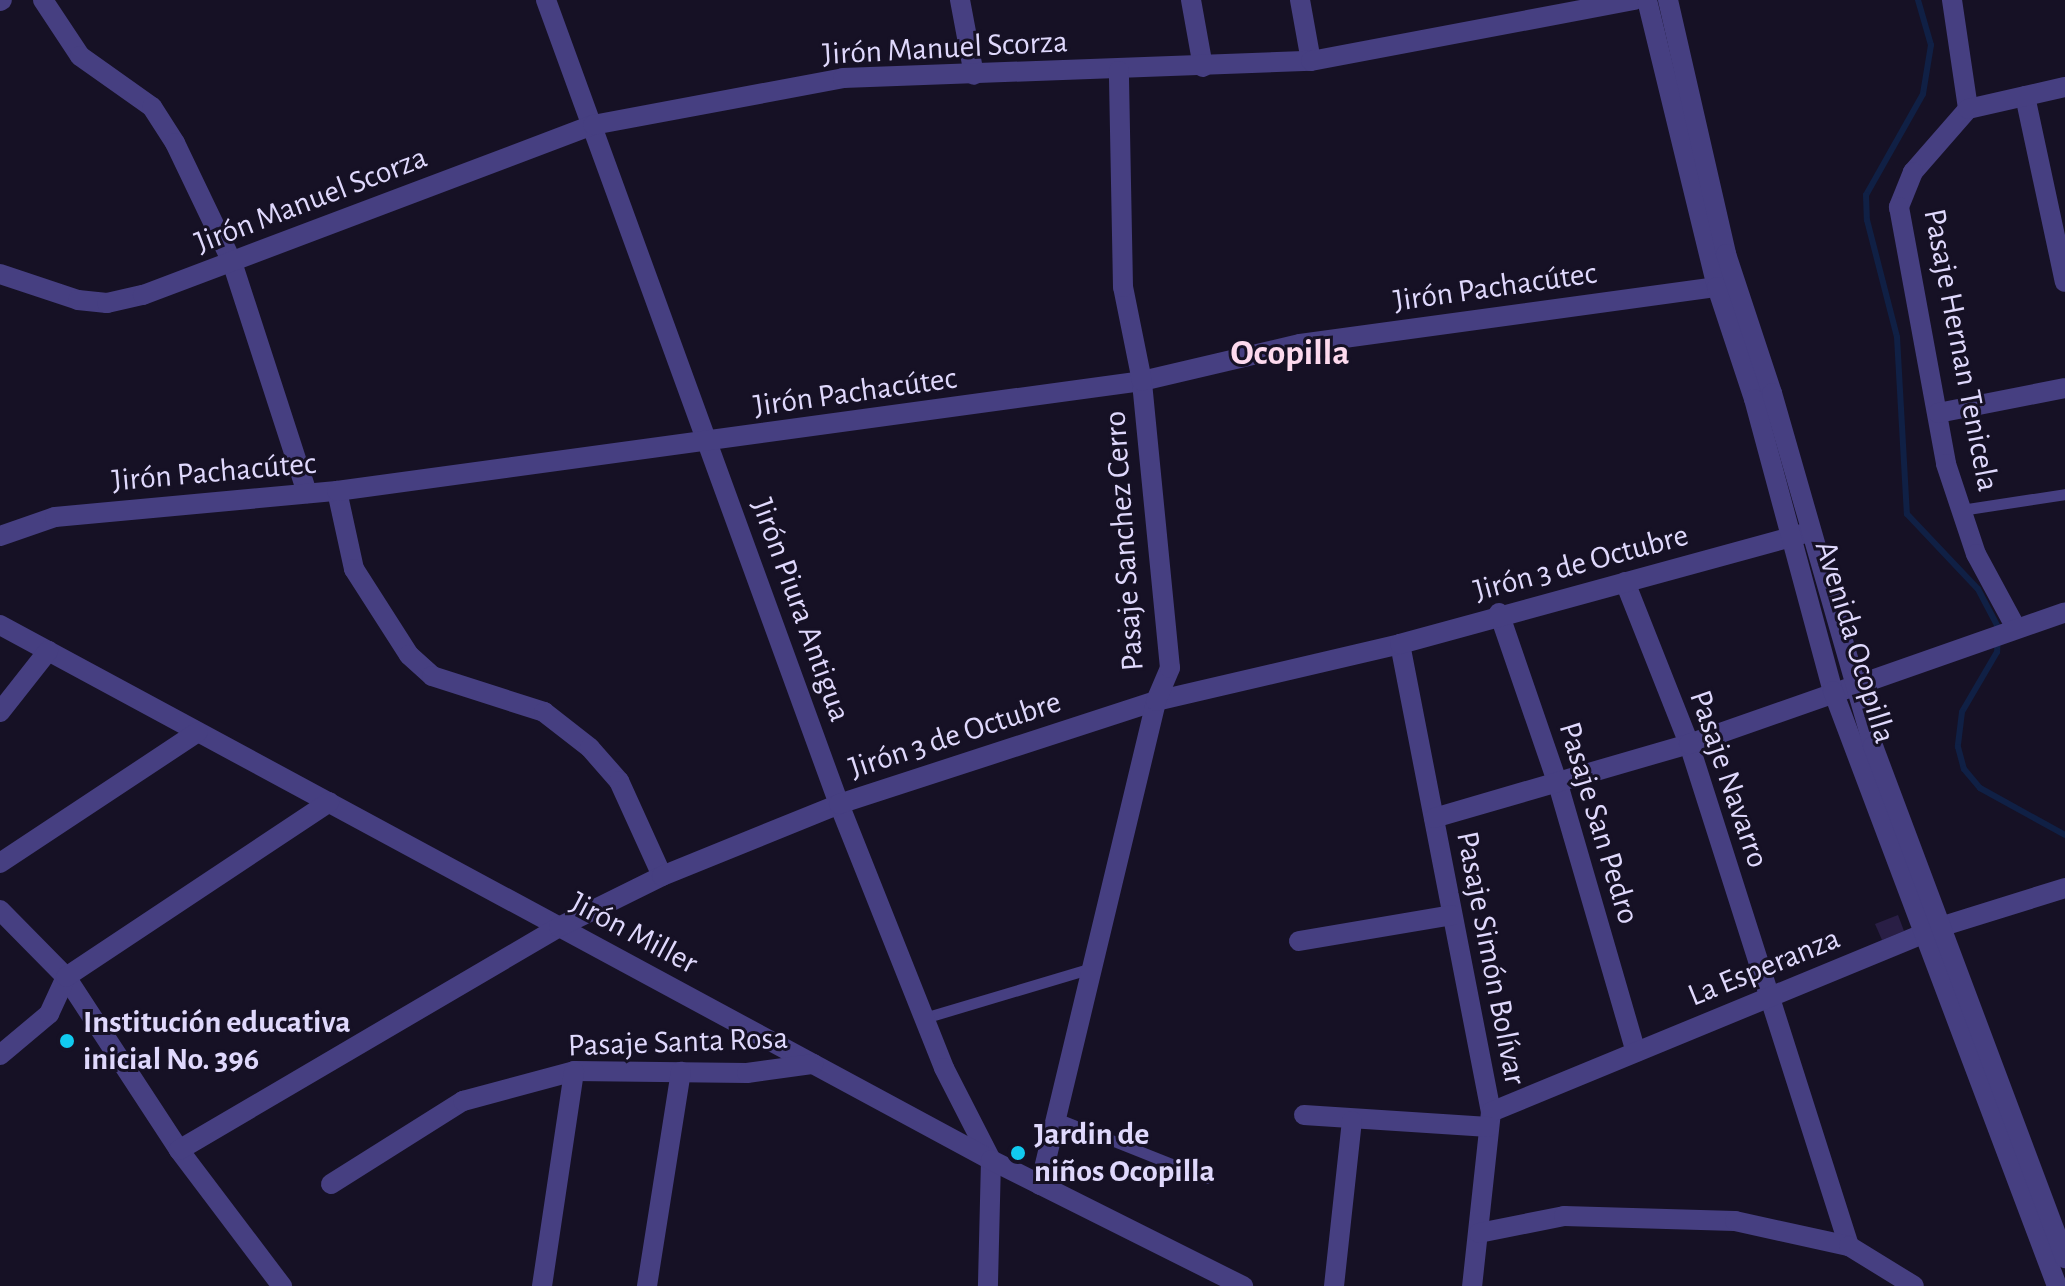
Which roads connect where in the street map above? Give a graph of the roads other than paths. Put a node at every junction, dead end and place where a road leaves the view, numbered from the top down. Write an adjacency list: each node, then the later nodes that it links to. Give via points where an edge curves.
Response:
1 (43, 0): 19 (street, via 80,56 152,107 206,202)
2 (546, 0): 17 (street, Jirón Piura Antigua)
3 (960, 0): 13 (street)
4 (1191, 0): 11 (street)
5 (1300, 0): 10 (street)
6 (1635, 0): 10 (street, Jirón Manuel Scorza)
7 (1647, 0): 22 (street, Avenida Ocopilla)
8 (1668, 0): 31 (street, Avenida Ocopilla, via 1726,254)
9 (1952, 0): 16 (street)
10 (1311, 61): 11 (street, Jirón Manuel Scorza)
11 (1203, 67): 12 (street, Jirón Manuel Scorza)
12 (1119, 71): 13 (street, Jirón Manuel Scorza); 23 (street, Pasaje Sanchez Cerro, via 1123,287)
13 (974, 75): 17 (street, Jirón Manuel Scorza, via 843,78)
14 (2065, 87): 15 (street)
15 (2025, 96): 16 (street); 18 (street)
16 (1968, 109): 25 (street, Pasaje Hernan Tenicela, via 1908,179 1899,207)
17 (593, 125): 19 (street, Jirón Manuel Scorza); 26 (street, Jirón Piura Antigua)
18 (2059, 223): 21 (street)
19 (232, 262): 20 (street, Jirón Manuel Scorza, via 107,303); 28 (street)
20 (1, 277)
21 (2065, 282)
22 (1717, 287): 23 (street, Jirón Pachacútec, via 1300,344); 31 (street, Avenida Ocopilla)
23 (1142, 381): 26 (street, Jirón Pachacútec); 42 (street, Pasaje Sanchez Cerro, via 1170,668)
24 (2065, 388): 25 (street)
25 (1938, 413): 30 (street, Pasaje Hernan Tenicela)
26 (708, 444): 27 (street, Jirón Pachacútec); 48 (street, Jirón Piura Antigua)
27 (337, 491): 28 (street, Jirón Pachacútec); 51 (street, via 354,569 409,655 432,676 544,712 590,748 619,781)
28 (307, 493): 32 (street, Jirón Pachacútec, via 55,517)
29 (2065, 494): 30 (lane)
30 (1961, 510): 37 (street, Pasaje Hernan Tenicela, via 1976,554)
31 (1801, 535): 33 (street, Jirón 3 de Octubre); 40 (street, Avenida Ocopilla); 41 (street, Avenida Ocopilla)
32 (0, 536)
33 (1625, 582): 34 (street, Jirón 3 de Octubre); 45 (street, Pasaje Navarro)
34 (1499, 613): 38 (street, Jirón 3 de Octubre); 46 (street, Pasaje San Pedro)
35 (2063, 619): 37 (street)
36 (0, 625): 39 (street, Jirón Miller)
37 (2016, 628): 40 (street)
38 (1400, 644): 42 (street, Jirón 3 de Octubre); 49 (street, Pasaje Simón Bolívar)
39 (48, 651): 43 (street); 44 (street, Jirón Miller)
40 (1854, 683): 41 (street); 56 (street, Avenida Ocopilla)
41 (1833, 691): 45 (street); 56 (street, Avenida Ocopilla)
42 (1156, 701): 48 (street, Jirón 3 de Octubre); 58 (street, Pasaje Sanchez Cerro)
43 (0, 712)
44 (198, 732): 47 (street, Jirón Miller); 50 (street)
45 (1689, 744): 46 (street); 60 (street, Pasaje Navarro)
46 (1558, 784): 49 (street); 62 (street, Pasaje San Pedro)
47 (329, 802): 55 (street, Jirón Miller); 59 (street)
48 (839, 804): 51 (street, Jirón 3 de Octubre); 61 (street, Jirón Piura Antigua)
49 (1434, 818): 54 (street, Pasaje Simón Bolívar)
50 (0, 863)
51 (662, 876): 55 (street, Jirón 3 de Octubre)
52 (2065, 888): 56 (street, La Esperanza)
53 (0, 910): 59 (street)
54 (1452, 915): 57 (street); 69 (street, Pasaje Simón Bolívar)
55 (559, 927): 64 (street, Jirón Miller); 71 (street, Jirón 3 de Octubre)
56 (1931, 931): 60 (street, La Esperanza); 78 (street, Avenida Ocopilla); 87 (street, Avenida Ocopilla)
57 (1299, 941)
58 (1092, 968): 61 (lane); 68 (street, Pasaje Sanchez Cerro)
59 (66, 977): 63 (street, via 49,1014); 71 (street)
60 (1769, 997): 62 (street, La Esperanza); 77 (street, Pasaje Navarro)
61 (924, 1018): 72 (street, Jirón Piura Antigua)
62 (1636, 1052): 69 (street, La Esperanza)
63 (0, 1055)
64 (813, 1064): 66 (street, Pasaje Santa Rosa, via 786,1072); 72 (street, Jirón Miller)
65 (574, 1071): 66 (street, Pasaje Santa Rosa); 74 (street, Pasaje Santa Rosa, via 463,1101); 80 (street)
66 (681, 1072): 81 (street)
67 (1304, 1115): 70 (street)
68 (1056, 1118): 73 (lane); 75 (street, Pasaje Sanchez Cerro)
69 (1490, 1120): 70 (street); 76 (street, Pasaje Simón Bolívar)
70 (1352, 1121): 84 (street)
71 (179, 1150): 79 (street)
72 (991, 1160): 75 (street, Jirón Miller); 82 (street, Jirón Piura Antigua)
73 (1207, 1178)
74 (331, 1184)
75 (1040, 1185): 83 (street, Jirón Miller)
76 (1479, 1233): 77 (street, via 1564,1216 1679,1216 1735,1221); 85 (street, Pasaje Simón Bolívar)
77 (1849, 1246): 86 (street)
78 (2065, 1258)
79 (282, 1286)
80 (542, 1286)
81 (647, 1286)
82 (988, 1286)
83 (1243, 1286)
84 (1334, 1286)
85 (1472, 1286)
86 (1914, 1286)
87 (2057, 1286)

